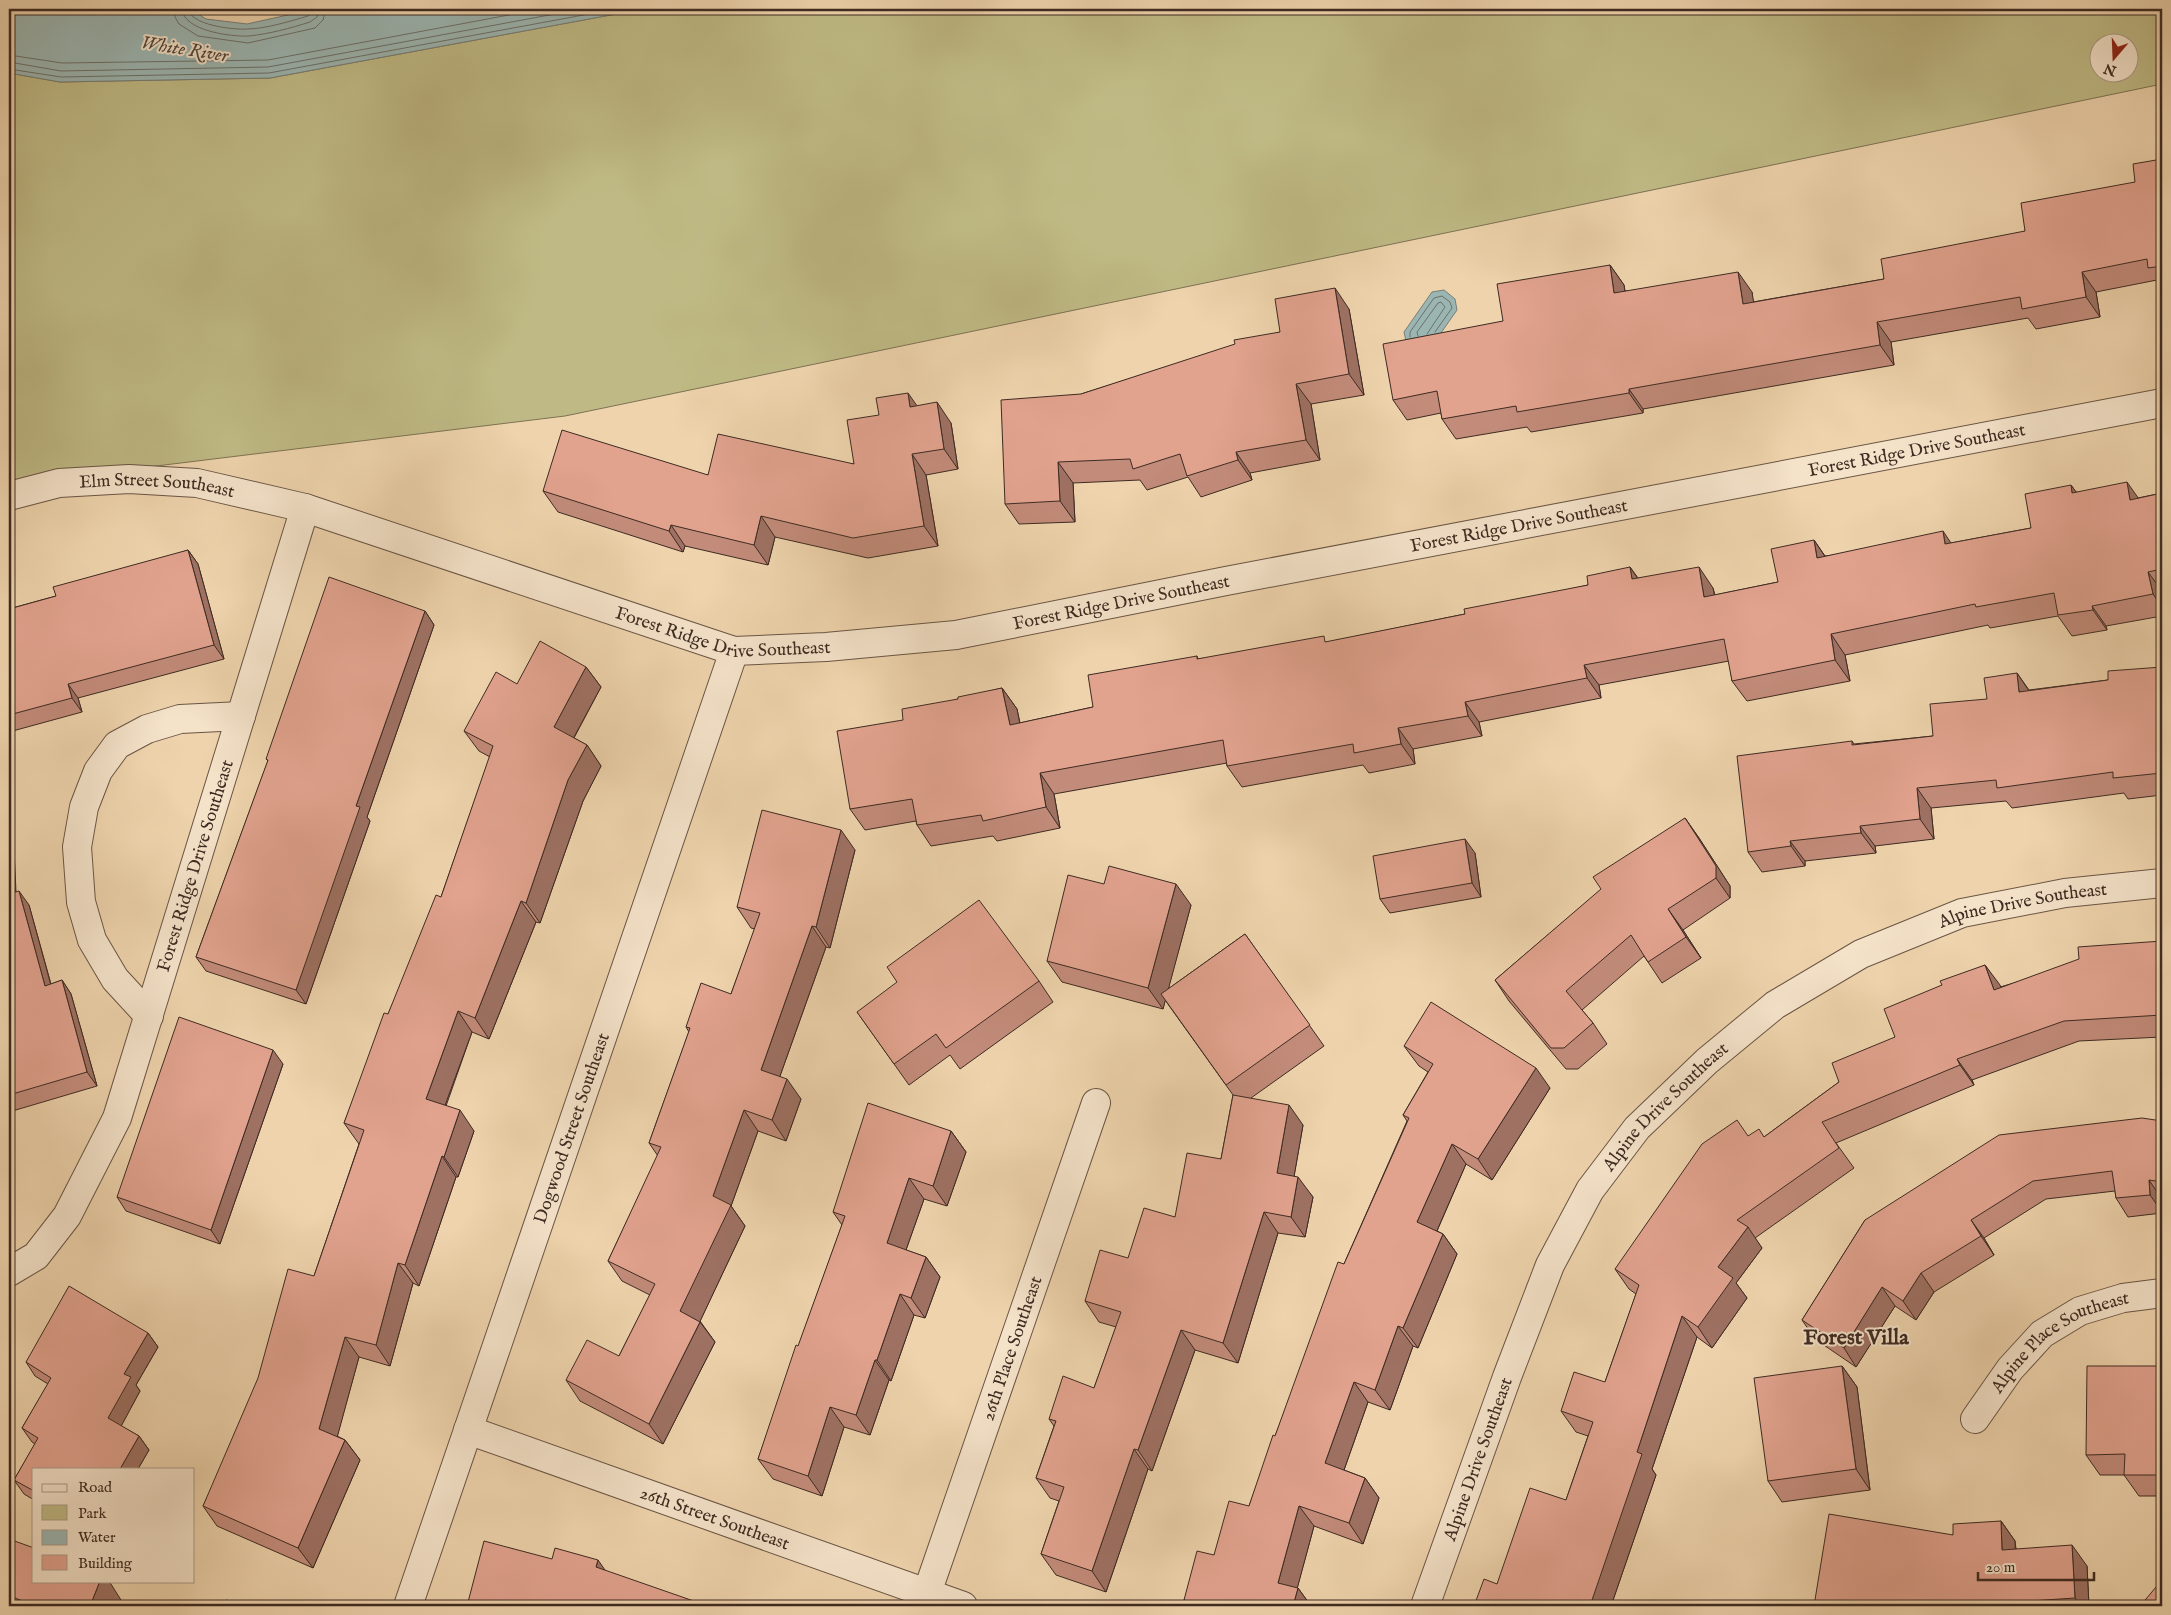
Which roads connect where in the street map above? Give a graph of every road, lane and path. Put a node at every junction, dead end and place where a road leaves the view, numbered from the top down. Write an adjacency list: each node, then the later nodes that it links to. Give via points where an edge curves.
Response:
1 (2162, 403): 4 (street, Forest Ridge Drive Southeast, via 956,634 826,647)
2 (9, 496): 3 (street, Elm Street Southeast, via 59,483 129,478 197,483)
3 (305, 508): 4 (street, Forest Ridge Drive Southeast); 5 (street, Forest Ridge Drive Southeast)
4 (734, 651): 12 (street, Dogwood Street Southeast)
5 (241, 716): 7 (street, Forest Ridge Drive Southeast); 7 (street, via 180,719 147,729 117,745 98,771 84,808 77,847 81,902 92,940 115,979)
6 (2162, 884): 16 (street, Alpine Drive Southeast, via 2065,893 1962,913 1861,954 1775,1004 1707,1061 1644,1121 1590,1190 1550,1265)
7 (149, 1016): 9 (street, Forest Ridge Drive Southeast, via 117,1118 67,1216 36,1256)
8 (1096, 1104): 13 (street, 26th Place Southeast)
9 (9, 1272)
10 (2162, 1293): 11 (street, Alpine Place Southeast, via 2123,1298 2080,1311 2042,1334 2010,1369)
11 (1975, 1419)
12 (468, 1430): 13 (street, 26th Street Southeast); 14 (street, Dogwood Street Southeast)
13 (927, 1593): 15 (street, 26th Street Southeast)
14 (408, 1606)
15 (963, 1606)
16 (1425, 1606)

